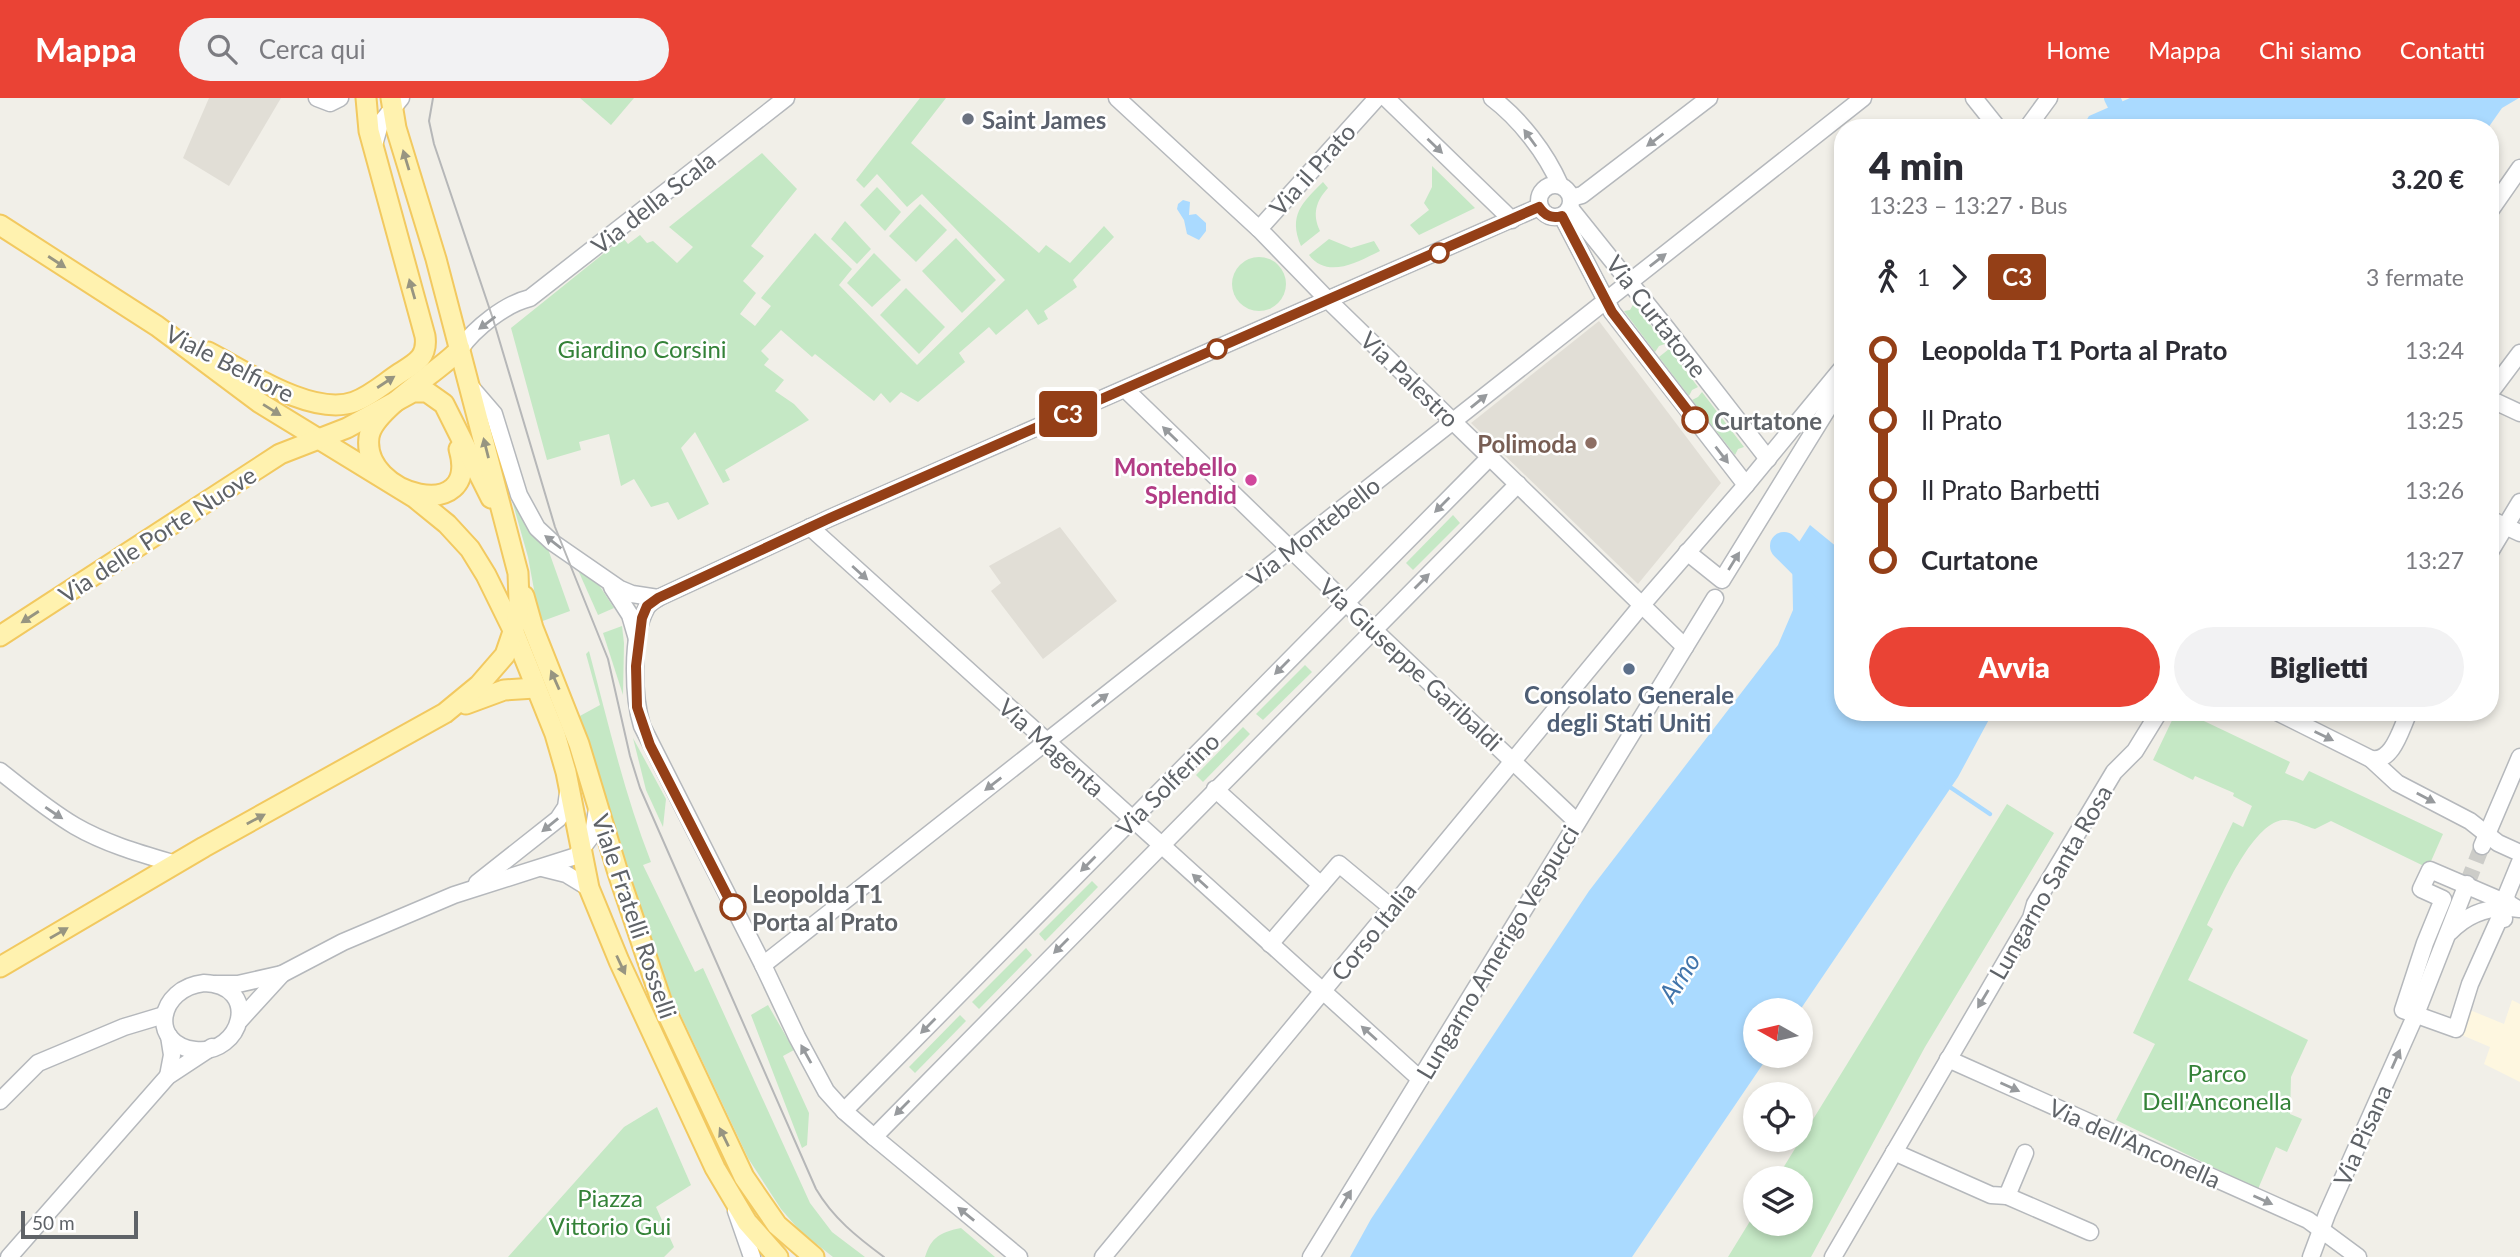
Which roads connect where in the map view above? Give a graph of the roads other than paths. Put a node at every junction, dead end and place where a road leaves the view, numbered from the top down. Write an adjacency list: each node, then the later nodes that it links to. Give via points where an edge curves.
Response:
1 (317, 98): 2 (street, via 330,103)
2 (341, 98)
3 (359, 98): 22 (street)
4 (366, 98): 22 (main road)
5 (771, 98): 36 (street, Via della Scala, via 525,289)
6 (786, 98): 36 (street, Via della Scala, via 530,298)
7 (1117, 98): 32 (street)
8 (1377, 98): 32 (street, Via il Prato)
9 (1386, 98): 30 (street, one-way to 30)
10 (1492, 98): 25 (street, one-way to 10, via 1516,119)
11 (1709, 98): 29 (street, one-way to 29)
12 (1863, 98): 17 (street, Via Montebello, one-way to 12)
13 (1974, 98): 18 (street)
14 (2049, 98): 19 (street)
15 (2062, 98): 20 (street)
16 (395, 102): 23 (street, via 376,131); 38 (main road, one-way to 16)
17 (1836, 119)
18 (1991, 119)
19 (2034, 119)
20 (2046, 119)
21 (1834, 121): 33 (street, Via Montebello, one-way to 21)
22 (369, 131): 23 (main road)
23 (375, 162): 37 (main road, Viale Belfiore, one-way to 23, via 294,397 326,404 360,399 414,364 424,355 422,324)
24 (2520, 168): 26 (street)
25 (1560, 185): 28 (street, via 1542,190); 29 (street, via 1567,190)
26 (2514, 192): 27 (street)
27 (2499, 204)
28 (1539, 207): 29 (street, via 1552,217); 30 (street)
29 (1568, 207): 33 (street, Via Curtatone); 35 (street, Via Curtatone)
30 (1512, 220): 34 (street)
31 (0, 225): 37 (main road, Viale Belfiore, one-way to 37)
32 (1259, 229): 34 (street, Via il Prato)
33 (1630, 282): 35 (street, Via Montebello); 52 (street, Via Curtatone)
34 (1328, 300): 43 (street); 49 (street, Via Palestro)
35 (1606, 300): 49 (street, Via Montebello, one-way to 35); 55 (street, Via Curtatone, one-way to 55)
36 (518, 301): 38 (street, Via della Scala, one-way to 38, via 475,332)
37 (157, 326): 50 (main road, Viale Belfiore, one-way to 50)
38 (460, 349): 42 (main road); 44 (main road)
39 (2520, 353): 41 (street)
40 (1834, 378): 52 (street)
41 (2499, 381)
42 (469, 385): 59 (main road, one-way to 42); 64 (street, one-way to 42, via 552,542 532,521 514,482 494,414)
43 (1125, 389): 57 (street); 61 (street, Via Giuseppe Garibaldi, one-way to 43)
44 (405, 396): 48 (main road, via 416,391 430,393); 50 (main road, Via delle Porte Nuove); 53 (main road, via 383,411 369,439 374,460)
45 (1834, 399): 62 (street, one-way to 45, via 1722,580)
46 (2499, 403): 47 (street)
47 (2520, 413)
48 (450, 416): 53 (main road, via 462,460 460,481 435,495); 59 (main road)
49 (1454, 421): 51 (street, Via Palestro); 61 (street, Via Montebello)
50 (318, 439): 53 (main road, Viale Belfiore); 71 (main road, Via delle Porte Nuove, one-way to 71, via 280,454)
51 (1490, 457): 54 (street, Via Palestro); 67 (street, Via Solferino, one-way to 67)
52 (1768, 459): 55 (street)
53 (394, 484): 70 (main road, Viale Fratelli Rosselli, via 440,518 470,550)
54 (1518, 484): 68 (street, Via Palestro); 69 (street, Via Solferino, one-way to 54)
55 (1746, 485): 62 (street)
56 (2520, 502): 58 (street)
57 (810, 527): 65 (street); 79 (street, Via Magenta, one-way to 79)
58 (2513, 530): 60 (street)
59 (509, 538): 63 (main road)
60 (2499, 543)
61 (1290, 549): 67 (street, Via Giuseppe Garibaldi); 79 (street, Via Montebello, one-way to 61)
62 (1687, 552): 68 (street)
63 (514, 558): 70 (main road, via 519,601); 86 (main road, Viale Fratelli Rosselli, one-way to 63, via 579,744 533,628)
64 (608, 582): 65 (street, via 632,594); 72 (street, via 630,615)
65 (658, 598): 72 (street, via 646,609)
66 (1714, 598): 73 (street, Lungarno Amerigo Vespucci)
67 (1346, 603): 69 (street, Via Giuseppe Garibaldi); 87 (street, Via Solferino, one-way to 87)
68 (1641, 606): 73 (street); 82 (street, Corso Italia)
69 (1374, 630): 82 (street, Via Giuseppe Garibaldi); 85 (street, Via Solferino)
70 (514, 632): 74 (main road, Viale Fratelli Rosselli); 75 (main road, via 495,668)
71 (0, 636)
72 (638, 642): 104 (street, via 639,717)
73 (1685, 647): 88 (street, Lungarno Amerigo Vespucci)
74 (535, 688): 75 (main road, via 505,690); 84 (main road, Viale Fratelli Rosselli)
75 (445, 713): 94 (main road, one-way to 75)
76 (2153, 721): 114 (street, Lungarno Santa Rosa, one-way to 114, via 2083,822)
77 (2295, 721): 81 (street, one-way to 81)
78 (2405, 721): 81 (street, via 2383,759)
79 (1047, 742): 87 (street, Via Magenta); 104 (street, Via Montebello, one-way to 104)
80 (2520, 757): 89 (street)
81 (2371, 759): 89 (street, one-way to 89, via 2397,783)
82 (1513, 761): 88 (street, Via Giuseppe Garibaldi); 100 (street, Corso Italia)
83 (0, 771): 94 (street, one-way to 94, via 76,827)
84 (568, 784): 91 (main road, Viale Fratelli Rosselli); 99 (street, one-way to 99, via 568,803 558,819)
85 (1215, 789): 90 (street, Via Solferino); 96 (street)
86 (596, 801): 91 (street, via 595,830); 129 (main road, Viale Fratelli Rosselli, one-way to 86, via 787,1235 757,1197 731,1152 661,1000)
87 (1132, 819): 90 (street, Via Magenta); 118 (street, Via Solferino, one-way to 118)
88 (1577, 822): 116 (street, Lungarno Amerigo Vespucci)
89 (2484, 839): 92 (street)
90 (1161, 845): 103 (street, Via Magenta, one-way to 90); 119 (street, Via Solferino, one-way to 119)
91 (581, 851): 95 (street); 98 (main road, Viale Fratelli Rosselli)
92 (2520, 853)
93 (2520, 862): 101 (street, via 2506,896)
94 (176, 864): 105 (main road, one-way to 94)
95 (542, 868): 98 (street, via 566,874); 99 (street)
96 (1321, 885): 100 (street, via 1339,864); 103 (street)
97 (2467, 885): 101 (street); 102 (street, Via Pisana); 110 (street, via 2430,870 2421,889 2443,899 2403,1010)
98 (589, 888): 123 (main road, Viale Fratelli Rosselli, one-way to 123)
99 (470, 889): 106 (street, via 343,942)
100 (1392, 908): 108 (street, Corso Italia)
101 (2512, 908): 102 (street, via 2471,915); 110 (street, via 2504,919 2500,917 2456,1029)
102 (2446, 936): 110 (street, Via Pisana)
103 (1270, 944): 108 (street, Via Magenta)
104 (763, 965): 118 (street, one-way to 104, via 826,1091)
105 (0, 967)
106 (282, 974): 107 (street, via 246,983); 111 (street)
107 (216, 984): 109 (street, via 183,988); 111 (street, via 236,999)
108 (1323, 992): 116 (street, Via Magenta, one-way to 108); 131 (street, Corso Italia)
109 (164, 1014): 112 (street); 117 (street, via 38,1063)
110 (2416, 1014): 124 (street, Via Pisana, one-way to 110)
111 (240, 1020): 113 (street, via 231,1036)
112 (169, 1037): 113 (street, via 191,1049); 115 (street)
113 (212, 1048): 115 (street)
114 (1948, 1059): 120 (street, Lungarno Santa Rosa); 124 (street, Via dell'Anconella, one-way to 124)
115 (168, 1076): 127 (street)
116 (1420, 1079): 132 (street, Lungarno Amerigo Vespucci, one-way to 116)
117 (0, 1101)
118 (844, 1111): 119 (street)
119 (874, 1137): 130 (street, one-way to 119)
120 (1894, 1152): 122 (street, via 1992,1195); 133 (street, Lungarno Santa Rosa)
121 (2025, 1153): 122 (street)
122 (2007, 1196): 125 (street)
123 (733, 1202): 126 (street); 128 (main road, Viale Fratelli Rosselli)
124 (2321, 1228): 134 (street, Via Pisana); 135 (street, Via dell'Anconella)
125 (2090, 1232)
126 (750, 1255)
127 (9, 1257)
128 (778, 1257)
129 (814, 1257)
130 (1019, 1257)
131 (1104, 1257)
132 (1311, 1257)
133 (1833, 1257)
134 (2311, 1257)
135 (2358, 1257)

